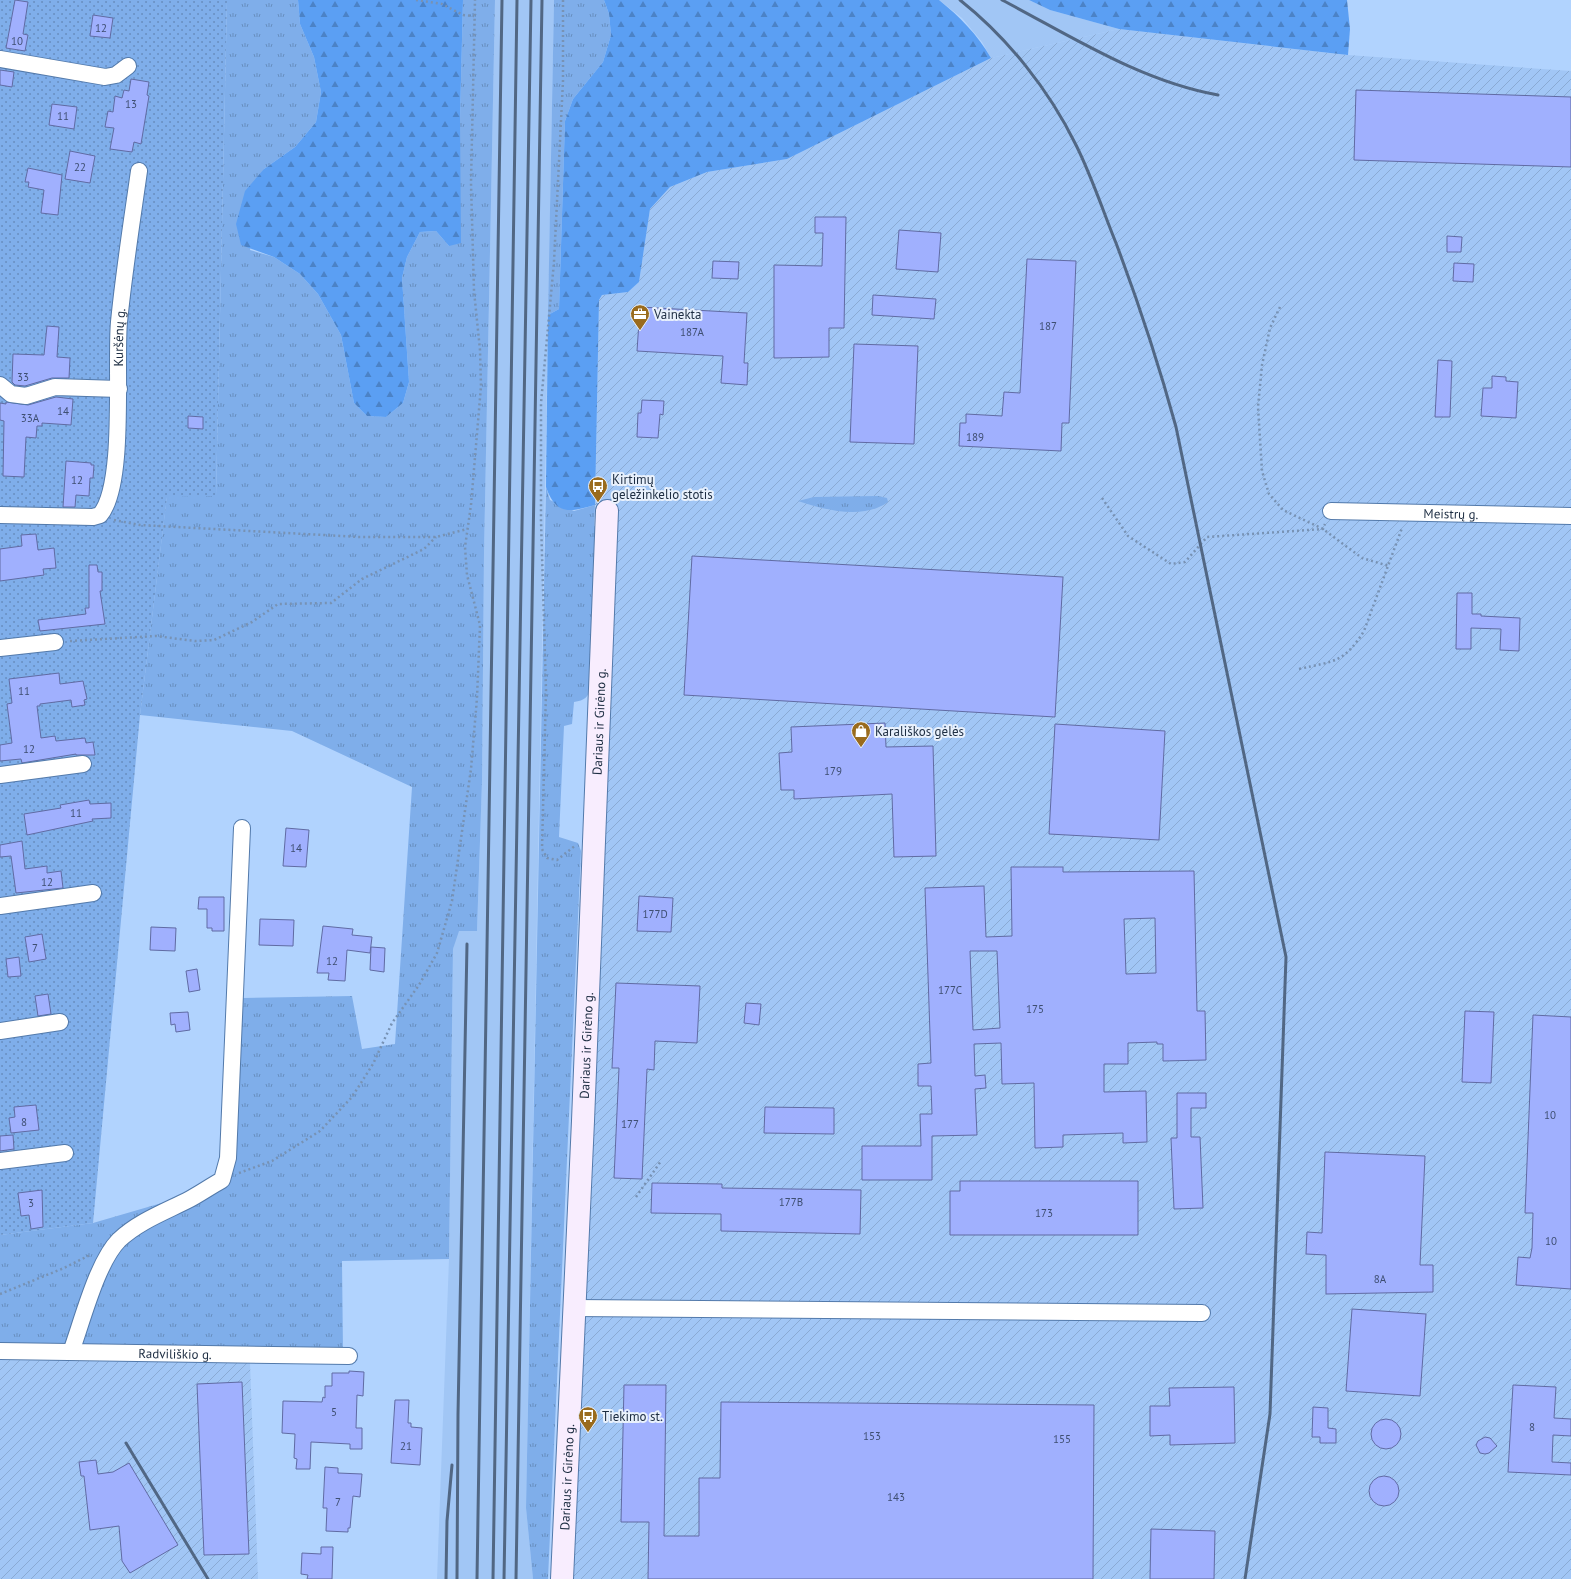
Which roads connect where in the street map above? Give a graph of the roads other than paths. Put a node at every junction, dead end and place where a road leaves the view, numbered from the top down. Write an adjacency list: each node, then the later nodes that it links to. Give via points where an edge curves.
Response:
1 (0, 59): 2 (street, via 105,77 116,76)
2 (128, 66)
3 (139, 171): 5 (street, Kuršėnų g., via 119,323)
4 (0, 385): 5 (street, via 11,394 26,396 56,387)
5 (119, 389): 8 (street, Kuršėnų g., via 114,472 104,509 93,517)
6 (607, 511): 21 (street, Dariaus ir Girėno g.)
7 (1331, 511): 9 (street, Meistrų g.)
8 (0, 515)
9 (1571, 516)
10 (54, 642): 11 (street)
11 (0, 648)
12 (83, 764): 13 (street)
13 (0, 775)
14 (242, 828): 24 (street, via 228,1158 222,1180 148,1220 119,1240 94,1286)
15 (93, 894): 16 (street)
16 (0, 906)
17 (60, 1022): 18 (street)
18 (0, 1031)
19 (64, 1153): 20 (street)
20 (0, 1161)
21 (575, 1308): 22 (street); 26 (street, Dariaus ir Girėno g.)
22 (1202, 1313)
23 (0, 1351): 24 (street, Radviliškio g.)
24 (71, 1352): 25 (street, Radviliškio g.)
25 (350, 1356)
26 (562, 1579)

